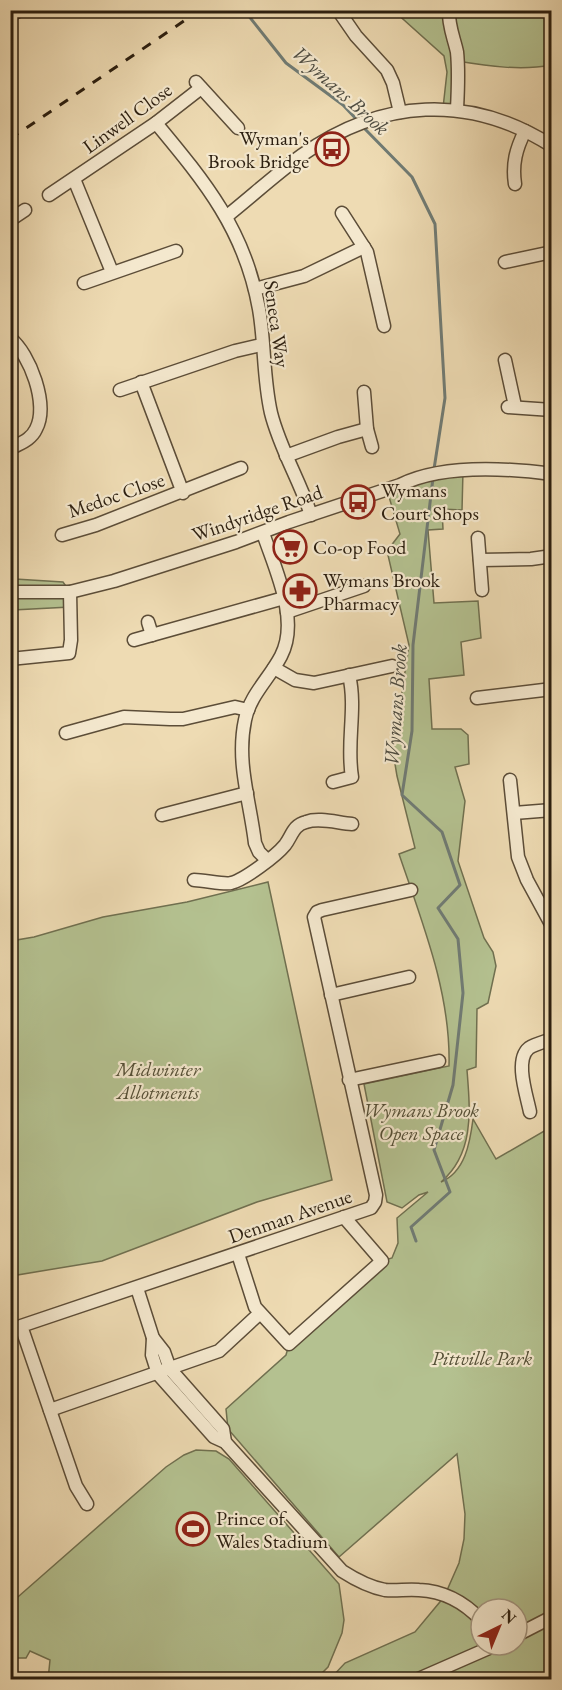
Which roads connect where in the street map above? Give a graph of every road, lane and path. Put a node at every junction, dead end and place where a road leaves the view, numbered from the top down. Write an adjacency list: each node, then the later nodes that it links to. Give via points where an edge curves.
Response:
1 (21, 10): 4 (street)
2 (338, 10): 6 (street, via 387,70)
3 (449, 10): 5 (street, via 457,61)
4 (10, 15)
5 (457, 109): 6 (street); 9 (street, via 494,117)
6 (400, 112): 16 (street, via 376,117 303,154)
7 (156, 123): 8 (street, Linwell Close, via 198,85); 11 (street, Linwell Close); 16 (street, Seneca Way)
8 (238, 128)
9 (525, 131): 10 (street); 12 (street, via 517,147)
10 (552, 146)
11 (74, 179): 13 (street, Linwell Close); 22 (street, Linwell Close)
12 (515, 184)
13 (49, 195)
14 (25, 210): 17 (street)
15 (342, 213): 18 (street)
16 (227, 216): 24 (street, Seneca Way)
17 (10, 220)
18 (364, 247): 24 (street, via 304,276); 25 (street)
19 (176, 251): 22 (street)
20 (552, 252): 21 (street)
21 (506, 262)
22 (112, 272): 23 (street)
23 (84, 283)
24 (255, 288): 27 (street, Seneca Way)
25 (384, 326)
26 (10, 338): 34 (street, via 34,376 40,404 37,428 28,439)
27 (261, 345): 29 (street); 36 (street, Seneca Way, via 272,416)
28 (505, 360): 32 (street, via 511,406)
29 (141, 382): 30 (street); 39 (street, Medoc Close)
30 (120, 390)
31 (364, 392): 33 (street)
32 (552, 410)
33 (367, 429): 35 (street); 36 (street)
34 (15, 444)
35 (372, 447)
36 (286, 456): 40 (street, Seneca Way)
37 (241, 468): 39 (street, Medoc Close)
38 (552, 474): 40 (street, Windyridge Road, via 488,470 416,477)
39 (183, 493): 42 (street, Medoc Close)
40 (311, 515): 41 (street, Windyridge Road)
41 (263, 533): 49 (street, Windyridge Road); 50 (street)
42 (62, 535)
43 (478, 538): 45 (street)
44 (552, 556): 45 (street)
45 (480, 560): 47 (street)
46 (364, 586): 51 (street)
47 (482, 590)
48 (10, 592): 49 (street, Windyridge Road)
49 (70, 592): 55 (street, via 69,652)
50 (284, 598): 51 (street); 53 (street)
51 (287, 612): 57 (street, via 287,638)
52 (148, 622): 53 (street)
53 (152, 635): 54 (street)
54 (134, 640)
55 (10, 659)
56 (392, 666): 58 (street)
57 (274, 668): 58 (street, via 309,683); 61 (street)
58 (349, 675): 64 (street, via 353,692 352,777)
59 (552, 689): 60 (street)
60 (477, 698)
61 (248, 710): 62 (street, via 220,709 170,720 124,717); 65 (street, via 241,752)
62 (66, 733)
63 (510, 780): 67 (street)
64 (333, 782)
65 (247, 794): 68 (street); 70 (street, via 256,848)
66 (552, 810): 67 (street)
67 (514, 813): 73 (street, via 521,869)
68 (162, 815)
69 (352, 824): 70 (street, via 312,820 303,823)
70 (267, 860): 71 (street, via 232,883)
71 (194, 880)
72 (411, 890): 75 (street, Denman Avenue, via 315,914)
73 (552, 926)
74 (409, 977): 75 (street)
75 (331, 995): 78 (street, Denman Avenue)
76 (552, 1039): 79 (street, via 529,1048 522,1057)
77 (439, 1061): 78 (street)
78 (350, 1080): 80 (street, Denman Avenue, via 376,1198 368,1210)
79 (530, 1112)
80 (344, 1217): 81 (street, Denman Avenue); 83 (street, via 382,1261 289,1344)
81 (238, 1254): 82 (street, Denman Avenue); 83 (street)
82 (137, 1288): 84 (street, via 153,1338 152,1356); 85 (street, Denman Avenue, via 21,1326)
83 (259, 1314): 84 (street, via 219,1352)
84 (164, 1372): 85 (street); 87 (street, via 223,1429 225,1442 350,1577 378,1588 442,1594)
85 (50, 1410): 86 (street, Denman Avenue, via 75,1486)
86 (87, 1504)
87 (469, 1610)
88 (552, 1617): 89 (street)
89 (529, 1629)
90 (469, 1656): 91 (street)
91 (416, 1680)

